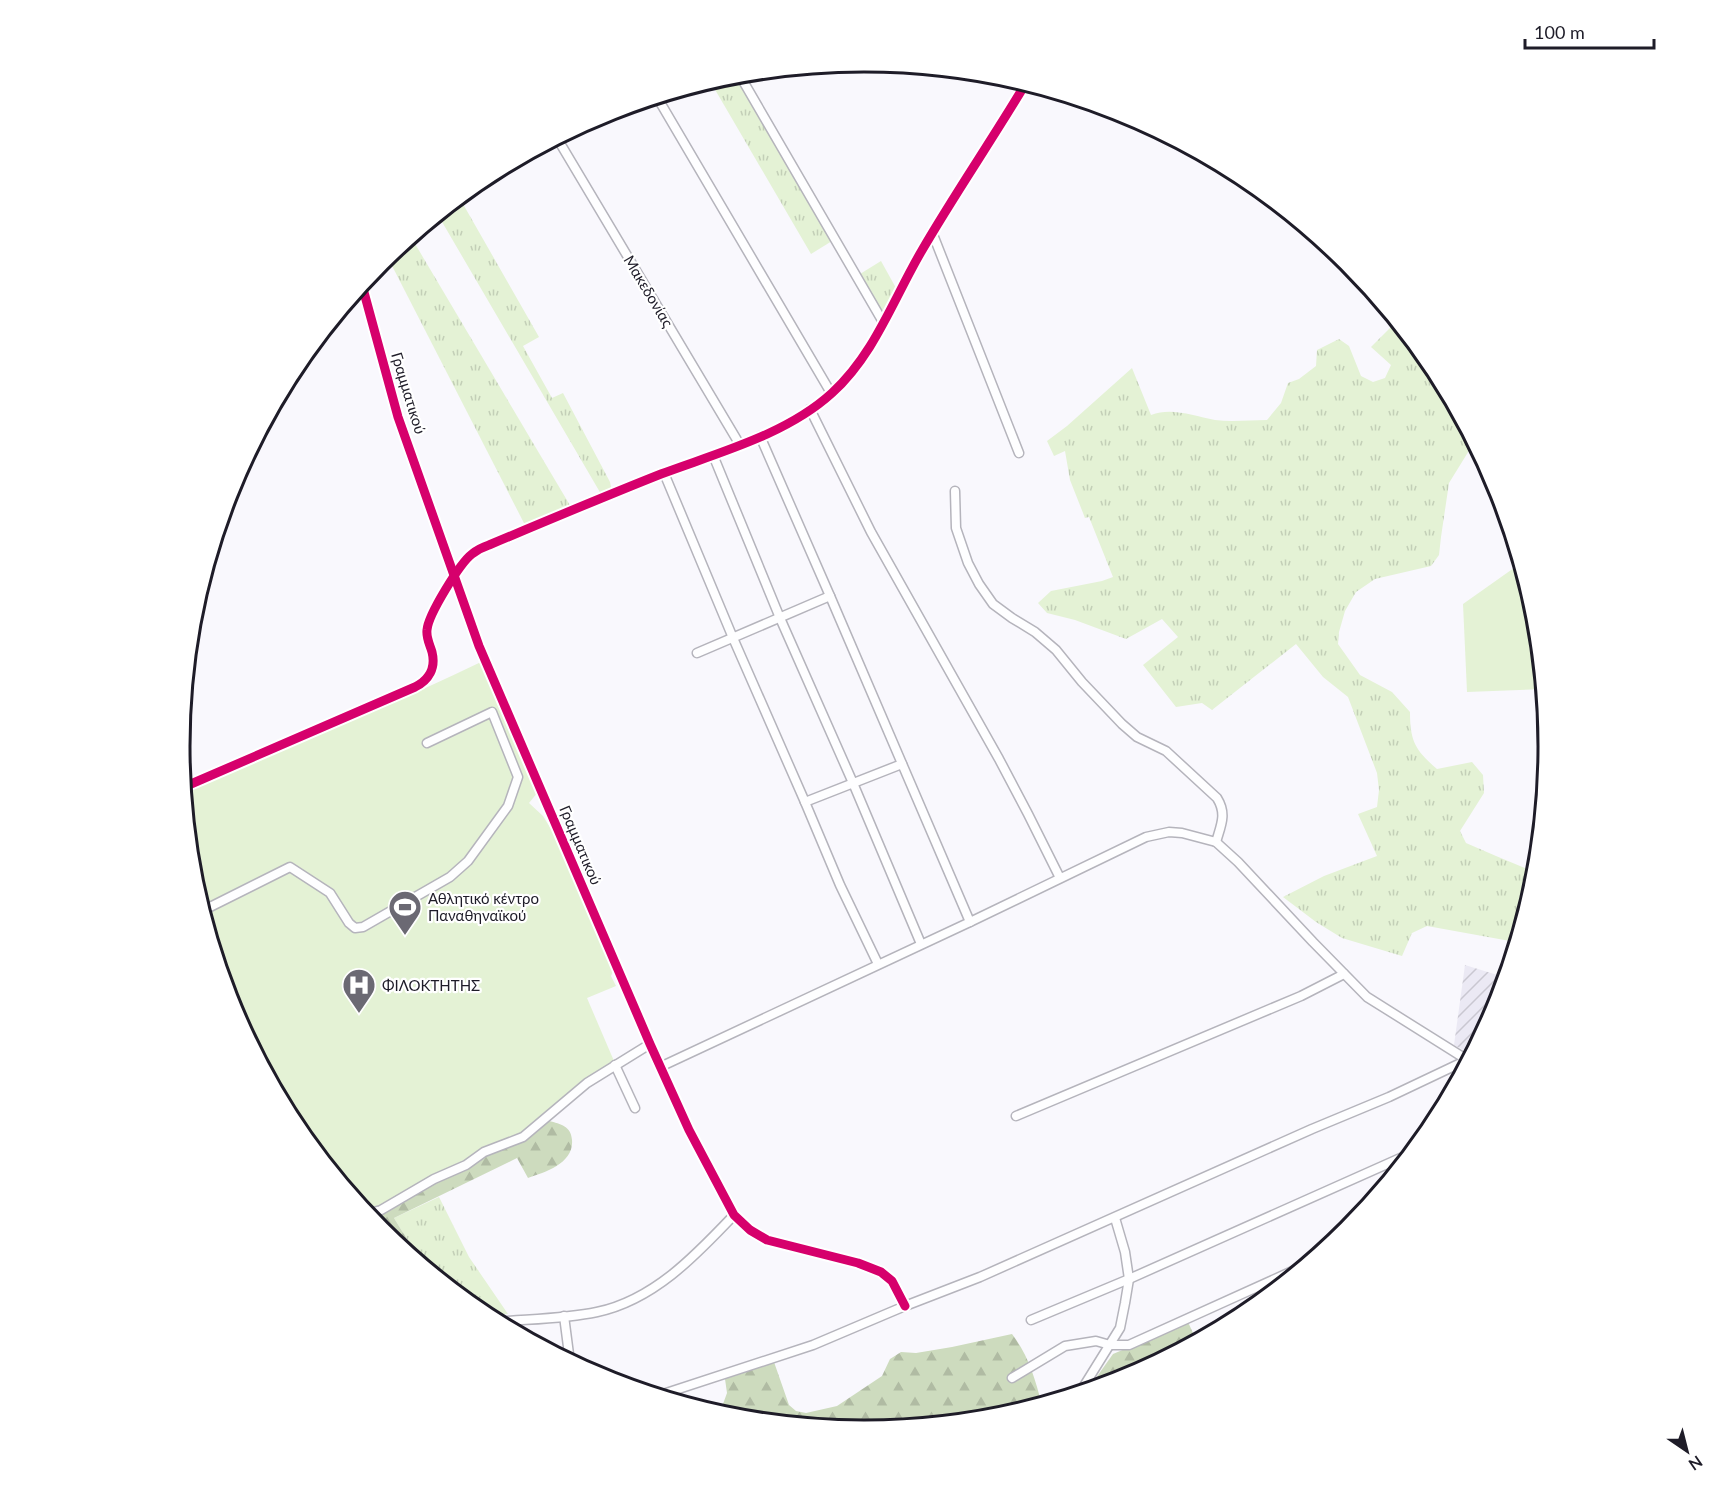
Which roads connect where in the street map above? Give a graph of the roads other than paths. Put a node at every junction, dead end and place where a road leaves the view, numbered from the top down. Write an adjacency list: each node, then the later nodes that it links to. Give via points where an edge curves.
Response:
1 (744, 83): 7 (street)
2 (1018, 90): 5 (street)
3 (661, 104): 8 (street)
4 (561, 145): 11 (street, Μακεδονίας)
5 (932, 232): 7 (street); 12 (street)
6 (365, 294): 16 (street, Γραμματικού, via 398,417)
7 (883, 322): 8 (street, via 869,350)
8 (831, 393): 9 (street)
9 (810, 409): 10 (street); 27 (street, via 871,532 999,759)
10 (760, 436): 11 (street); 17 (street)
11 (740, 445): 13 (street)
12 (1019, 453)
13 (713, 455): 14 (street); 18 (street)
14 (664, 473): 16 (street, via 489,545 472,554); 19 (street)
15 (955, 491): 26 (street, via 956,528 968,563 993,604 1056,650 1122,724 1137,737 1166,751 1217,798 1224,814)
16 (454, 575): 24 (street, via 427,627 433,667 420,685); 33 (street, Γραμματικού, via 494,685)
17 (830, 596): 18 (street); 22 (street)
18 (780, 618): 19 (street); 23 (street)
19 (733, 638): 20 (street); 25 (street)
20 (697, 653)
21 (427, 743): 28 (street, via 492,712 519,777 494,828 450,877 363,927 355,928 330,893 290,867)
22 (902, 764): 23 (street); 29 (street)
23 (854, 783): 25 (street); 30 (street)
24 (191, 784)
25 (805, 802): 31 (street)
26 (1216, 842): 27 (street, via 1169,832 1146,837); 32 (street)
27 (1059, 878): 29 (street)
28 (210, 907)
29 (970, 922): 30 (street)
30 (921, 944): 31 (street)
31 (878, 964): 36 (street)
32 (1344, 974): 34 (street, via 1367,997); 39 (street, via 1301,996)
33 (650, 1044): 35 (street); 36 (street, Γραμματικού)
34 (1462, 1059)
35 (615, 1065): 38 (street); 41 (street, via 587,1083 523,1137 484,1152)
36 (660, 1067): 42 (street, Γραμματικού)
37 (1457, 1068): 43 (street)
38 (635, 1108)
39 (1016, 1116)
40 (1399, 1158): 45 (street)
41 (377, 1211)
42 (735, 1215): 46 (street, Γραμματικού, via 767,1240 881,1272 892,1281); 47 (street, via 689,1261 656,1285 620,1305)
43 (1115, 1218): 45 (street); 46 (street)
44 (1283, 1275): 50 (street, via 1129,1345)
45 (1129, 1279): 48 (street); 50 (street, via 1120,1328)
46 (905, 1306): 54 (street, via 813,1345)
47 (564, 1316): 49 (street); 51 (street)
48 (1031, 1320)
49 (511, 1321)
50 (1110, 1345): 52 (street, via 1096,1341 1065,1346); 53 (street)
51 (569, 1352)
52 (1012, 1378)
53 (1086, 1383)
54 (670, 1392)

